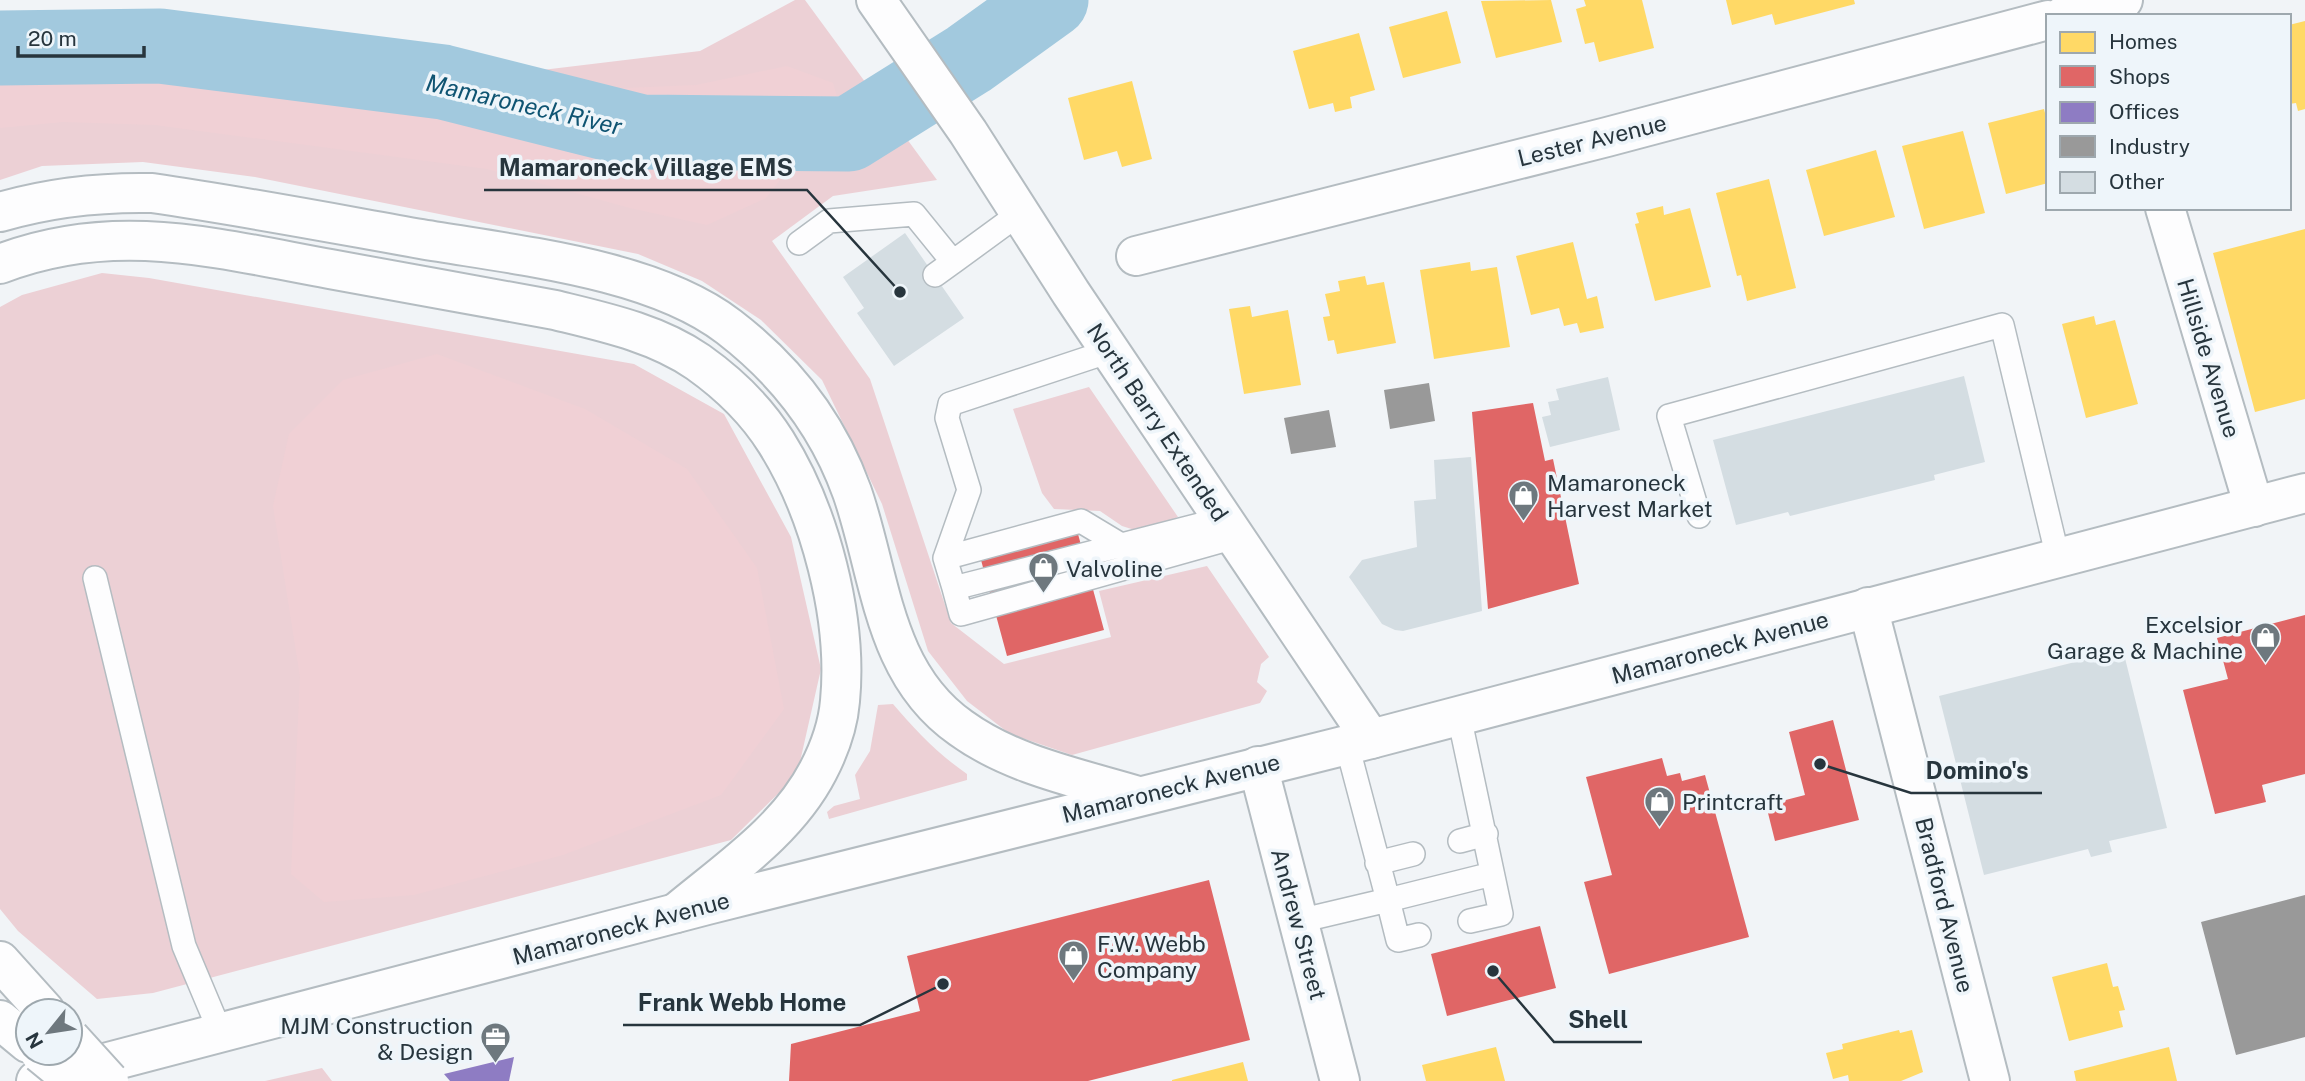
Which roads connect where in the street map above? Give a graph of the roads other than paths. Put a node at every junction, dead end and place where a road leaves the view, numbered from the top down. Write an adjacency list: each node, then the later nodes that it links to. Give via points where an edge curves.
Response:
1 (876, 0): 7 (main road, North Barry Extended)
2 (2110, 5): 3 (main road)
3 (2072, 14)
4 (2046, 21): 9 (main road, Lester Avenue)
5 (2166, 210): 13 (main road, Hillside Avenue)
6 (0, 212): 25 (main road, via 54,198 152,193 561,264 652,287 690,303 726,324 758,351 816,418 852,492 897,649 909,673 940,712 1003,752)
7 (1020, 213): 8 (lane, via 944,269 914,214 829,221); 11 (main road, North Barry Extended)
8 (799, 243)
9 (1136, 256)
10 (0, 264): 32 (main road, via 64,246 108,240 152,240 231,251 595,319 668,345 726,384 775,440 808,507 838,625 840,702 817,773 790,811 768,836)
11 (1110, 351): 15 (main road, North Barry Extended); 17 (lane, via 950,404 947,418 969,490)
12 (2305, 493): 13 (main road, Mamaroneck Avenue)
13 (2254, 507): 18 (main road, Mamaroneck Avenue)
14 (1699, 516): 18 (lane, via 1669,416 2002,325)
15 (1229, 528): 16 (lane); 20 (lane, via 961,614); 23 (main road, North Barry Extended)
16 (1121, 545): 17 (lane, via 1081,521); 20 (lane)
17 (945, 558): 20 (lane)
18 (2058, 558): 21 (main road, Mamaroneck Avenue)
19 (94, 578): 40 (lane, via 184,946)
20 (954, 588)
21 (1868, 607): 22 (main road, Mamaroneck Avenue); 47 (main road, Bradford Avenue)
22 (1459, 716): 23 (main road, Mamaroneck Avenue); 26 (lane)
23 (1359, 742): 24 (main road, Mamaroneck Avenue); 29 (lane)
24 (1258, 766): 25 (main road, Mamaroneck Avenue); 33 (main road, Andrew Street)
25 (1138, 796): 32 (main road, Mamaroneck Avenue)
26 (1486, 834): 27 (lane); 30 (lane)
27 (1460, 841)
28 (1413, 854): 29 (lane)
29 (1377, 863): 31 (lane)
30 (1493, 874): 31 (lane); 34 (lane, via 1501,914)
31 (1388, 900): 33 (lane); 35 (lane, via 1398,940)
32 (676, 913): 40 (main road, Mamaroneck Avenue)
33 (1299, 921): 46 (main road, Andrew Street)
34 (1470, 921)
35 (1419, 935)
36 (0, 961): 37 (main road)
37 (32, 997)
38 (0, 1020): 39 (main road)
39 (14, 1032)
40 (221, 1034): 43 (main road, Mamaroneck Avenue)
41 (84, 1053): 45 (main road, bridge)
42 (57, 1067): 44 (main road, bridge)
43 (36, 1081)
44 (74, 1081)
45 (109, 1081)
46 (1340, 1081)
47 (1990, 1081)

